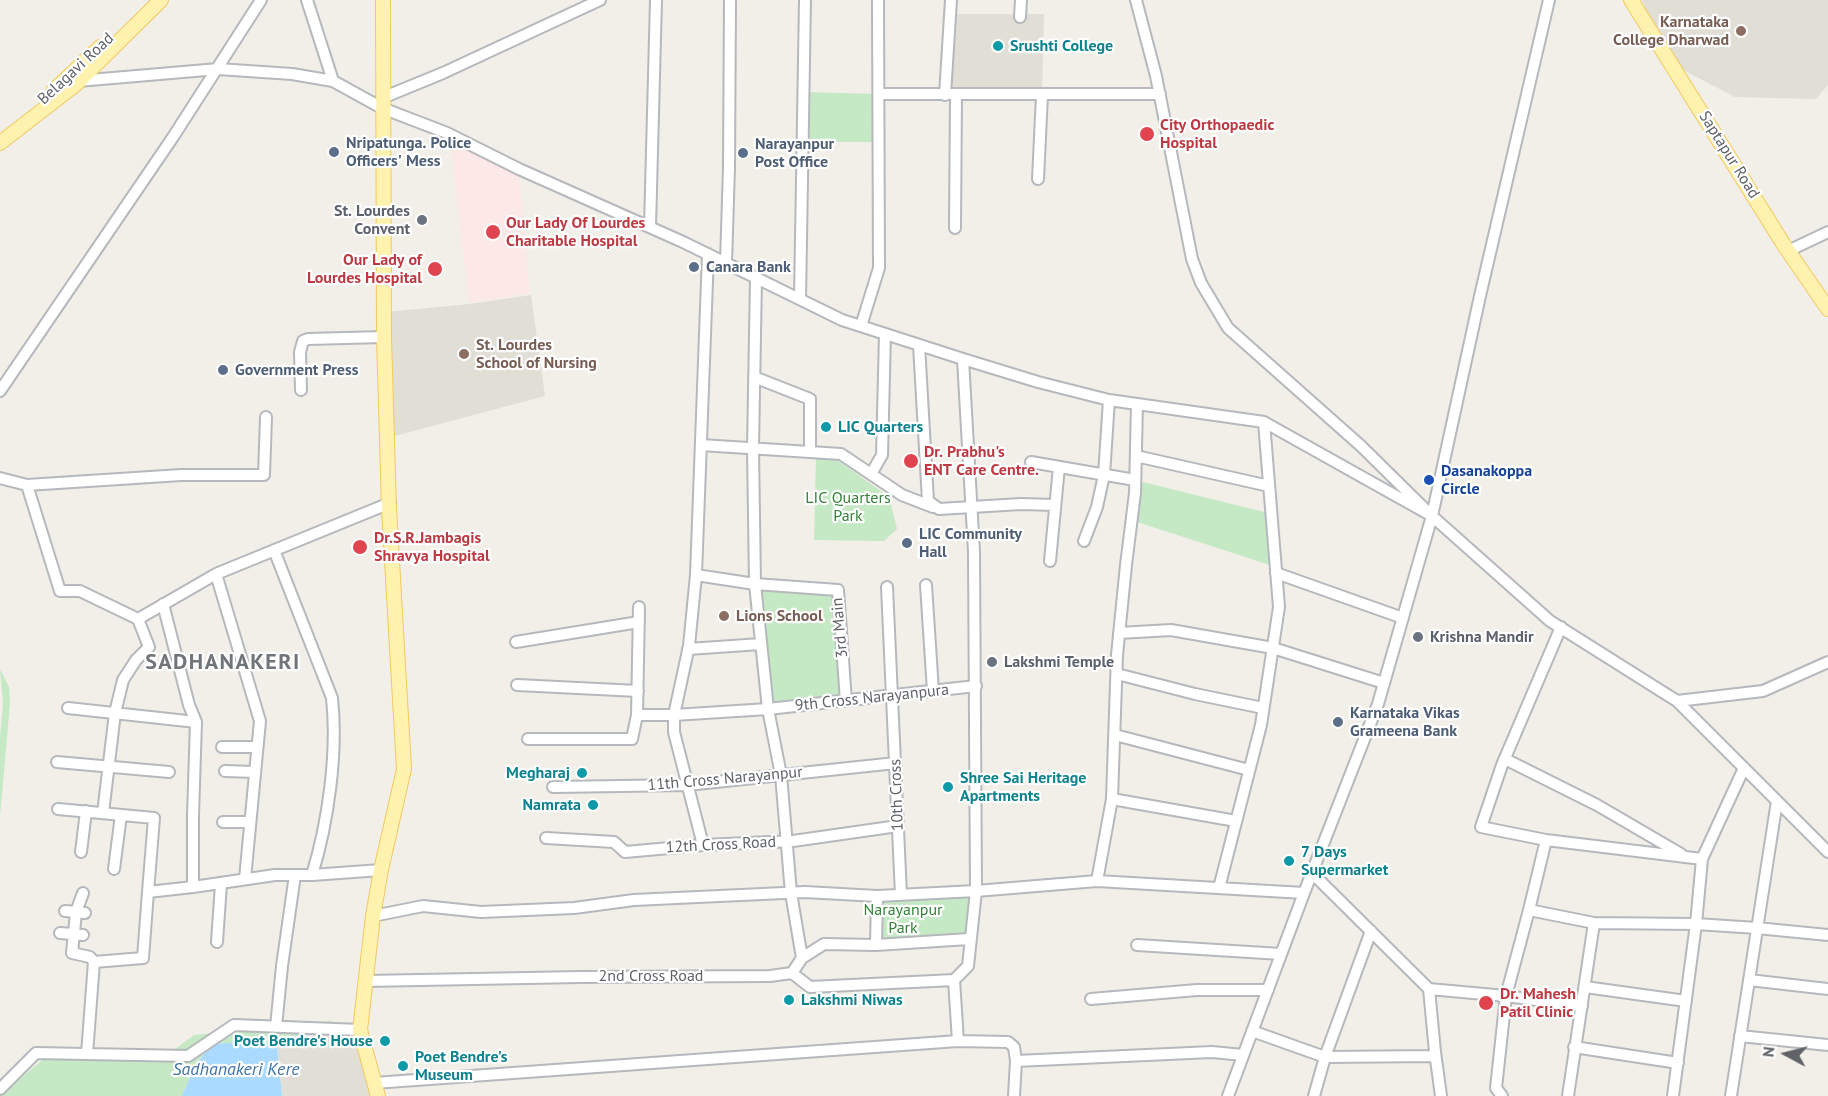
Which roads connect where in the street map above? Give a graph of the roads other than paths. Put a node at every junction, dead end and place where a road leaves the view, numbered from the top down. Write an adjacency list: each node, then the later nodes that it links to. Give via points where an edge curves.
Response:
1 (149, 0): 25 (main road, Belagavi Road, via 37,106)
2 (161, 0): 18 (main road)
3 (261, 0): 17 (street)
4 (307, 0): 19 (street)
5 (383, 0): 24 (main road)
6 (600, 0): 24 (street)
7 (656, 0): 28 (street)
8 (730, 0): 33 (street)
9 (805, 0): 35 (street)
10 (878, 0): 20 (street)
11 (951, 0): 22 (street)
12 (1021, 0): 16 (street)
13 (1136, 0): 21 (street)
14 (1549, 0): 65 (street)
15 (1631, 0): 31 (main road, Saptapur Road)
16 (1020, 17)
17 (218, 69): 18 (street); 19 (street); 44 (street)
18 (78, 81): 26 (main road)
19 (333, 81): 24 (street)
20 (879, 94): 22 (street); 37 (street, via 879,268)
21 (1160, 94): 23 (street); 65 (street, via 1192,259 1201,283 1228,328 1361,446)
22 (951, 95): 23 (street); 29 (street)
23 (1042, 95): 27 (street)
24 (382, 103): 28 (street); 39 (main road)
25 (0, 133)
26 (0, 144)
27 (1038, 178)
28 (650, 227): 32 (street)
29 (955, 228)
30 (1828, 232): 31 (street)
31 (1788, 251): 36 (main road, Saptapur Road)
32 (708, 254): 33 (street); 49 (street)
33 (726, 263): 34 (street)
34 (756, 278): 35 (street); 42 (street)
35 (800, 299): 37 (street)
36 (1828, 309)
37 (861, 326): 38 (street)
38 (885, 334): 40 (street); 55 (street, via 882,455)
39 (384, 337): 43 (street, via 303,341); 61 (main road)
40 (919, 345): 41 (street); 64 (street, via 925,485 928,501)
41 (963, 359): 45 (street); 63 (street)
42 (754, 376): 50 (street); 51 (street, via 810,399)
43 (301, 390)
44 (0, 391)
45 (1109, 400): 46 (street); 56 (street)
46 (1137, 404): 48 (street); 52 (street)
47 (266, 417): 59 (street, via 264,475 181,475)
48 (1264, 422): 60 (street); 65 (street)
49 (701, 445): 50 (street); 71 (street)
50 (753, 448): 51 (street); 72 (street)
51 (810, 452): 55 (street, via 841,454)
52 (1136, 456): 58 (street); 60 (street)
53 (1031, 462): 54 (street)
54 (1059, 467): 56 (street); 62 (street)
55 (871, 474): 64 (street, via 902,495)
56 (1104, 474): 58 (street); 66 (street, via 1097,507)
57 (0, 477): 59 (street)
58 (1135, 480): 81 (street)
59 (27, 485): 78 (street, via 60,591 80,591)
60 (1269, 486): 69 (street)
61 (390, 503): 67 (street); 138 (main road, via 404,769)
62 (1055, 505): 63 (street); 68 (street)
63 (972, 507): 64 (street); 90 (street)
64 (939, 509)
65 (1432, 516): 77 (street); 80 (street, via 1550,621)
66 (1083, 541)
67 (274, 550): 70 (street); 141 (street, via 332,698 332,765 320,849)
68 (1050, 561)
69 (1276, 573): 77 (street); 84 (street, via 1279,607)
70 (216, 574): 75 (street); 106 (street, via 260,721)
71 (696, 575): 72 (street); 85 (street)
72 (754, 584): 83 (street); 94 (street, 3rd Main, via 838,590)
73 (926, 585): 92 (street)
74 (887, 587): 93 (street, 10th Cross)
75 (163, 604): 78 (street); 102 (street)
76 (639, 607): 79 (street)
77 (1403, 618): 88 (street)
78 (138, 619): 99 (street, via 149,647 123,680)
79 (639, 622): 82 (street); 91 (street)
80 (1562, 627): 95 (street); 107 (street)
81 (1119, 633): 84 (street, via 1171,630); 87 (street)
82 (516, 642)
83 (761, 644): 85 (street); 98 (street)
84 (1273, 648): 88 (street); 97 (street)
85 (688, 649): 101 (street)
86 (1828, 662): 95 (street, via 1763,691)
87 (1117, 674): 97 (street); 103 (street)
88 (1384, 683): 139 (street)
89 (518, 685): 91 (street)
90 (976, 686): 92 (street, 9th Cross Narayanpura); 147 (street)
91 (638, 691): 100 (street)
92 (933, 691): 93 (street, 9th Cross Narayanpura)
93 (893, 696): 94 (street, 9th Cross Narayanpura); 109 (street, 10th Cross)
94 (846, 701): 98 (street, 9th Cross Narayanpura)
95 (1677, 701): 111 (street)
96 (68, 708): 99 (street)
97 (1263, 708): 112 (street)
98 (768, 710): 101 (street, 9th Cross Narayanpura); 116 (street)
99 (115, 713): 102 (street); 110 (street)
100 (637, 714): 101 (street, 9th Cross Narayanpura); 104 (street, via 632,739)
101 (674, 715): 117 (street)
102 (196, 722): 145 (street)
103 (1115, 735): 112 (street); 119 (street)
104 (528, 740)
105 (222, 747): 106 (street)
106 (257, 747): 115 (street)
107 (1505, 759): 130 (street, via 1481,827); 135 (street, via 1597,805)
108 (57, 762): 110 (street)
109 (896, 763): 116 (street, 11th Cross Narayanpur); 128 (street, 10th Cross)
110 (108, 767): 114 (street); 123 (street)
111 (1744, 768): 120 (street); 136 (street)
112 (1249, 770): 125 (street)
113 (225, 771): 115 (street)
114 (169, 772)
115 (255, 772): 127 (street)
116 (781, 775): 117 (street, 11th Cross Narayanpur); 131 (street)
117 (687, 785): 118 (street, 11th Cross Narayanpur); 132 (street)
118 (553, 787)
119 (1112, 799): 125 (street); 143 (street)
120 (1777, 801): 133 (street); 158 (street)
121 (58, 809): 122 (street)
122 (86, 811): 123 (street); 134 (street)
123 (103, 813): 124 (street)
124 (121, 814): 137 (street); 148 (street, via 154,818)
125 (1236, 821): 146 (street)
126 (223, 822): 127 (street)
127 (250, 822): 142 (street)
128 (898, 826): 131 (street, 12th Cross Road); 152 (street, 10th Cross)
129 (546, 838): 132 (street, 12th Cross Road, via 614,842 626,852)
130 (1546, 840): 135 (street); 154 (street)
131 (788, 841): 132 (street, 12th Cross Road); 150 (street)
132 (703, 845)
133 (1827, 851)
134 (81, 852)
135 (1685, 857): 136 (street)
136 (1702, 859): 157 (street)
137 (114, 869)
138 (381, 870): 141 (street); 155 (main road)
139 (1312, 873): 151 (street); 159 (street)
140 (295, 875): 141 (street); 142 (street); 182 (street)
141 (312, 875)
142 (245, 879): 144 (street)
143 (1097, 881): 146 (street); 147 (street)
144 (221, 884): 145 (street); 164 (street)
145 (193, 887): 148 (street)
146 (1219, 888): 151 (street)
147 (976, 891): 152 (street); 163 (street)
148 (148, 892): 169 (street, via 143,958)
149 (83, 893): 161 (street, via 76,912)
150 (792, 893): 153 (street); 155 (street, via 481,912 423,906); 168 (street)
151 (1304, 893): 167 (street)
152 (901, 895): 153 (street)
153 (877, 896): 165 (street)
154 (1529, 909): 156 (street); 178 (street)
155 (372, 916): 173 (main road)
156 (1594, 923): 157 (street); 174 (street)
157 (1696, 924): 158 (street); 180 (street)
158 (1757, 928): 162 (street); 172 (street)
159 (1371, 931): 175 (street); 192 (street)
160 (60, 933): 161 (street)
161 (78, 935): 169 (street, via 72,953 90,957)
162 (1828, 935)
163 (969, 939): 165 (street); 171 (street, via 968,966)
164 (217, 942)
165 (876, 945): 168 (street, via 824,944)
166 (1137, 945): 167 (street)
167 (1281, 954): 177 (street)
168 (802, 958): 170 (street)
169 (94, 962): 189 (street)
170 (792, 973): 171 (street, via 810,987); 173 (street, 2nd Cross Road)
171 (954, 980): 186 (street)
172 (1749, 980): 176 (street); 185 (street)
173 (366, 981): 183 (main road)
174 (1585, 987): 180 (street); 181 (street)
175 (1429, 989): 178 (street); 191 (street)
176 (1828, 989)
177 (1268, 990): 179 (street, via 1197,990); 184 (street)
178 (1506, 996): 181 (street); 201 (street, via 1496,1088)
179 (1091, 999)
180 (1686, 1001): 194 (street)
181 (1582, 1006): 188 (street)
182 (276, 1027): 183 (street); 189 (street, via 234,1025 188,1056)
183 (360, 1030): 196 (main road)
184 (1252, 1031): 190 (street); 192 (street)
185 (1740, 1036): 187 (street); 204 (street)
186 (958, 1041): 193 (street, via 1008,1042 1014,1047); 196 (street)
187 (1828, 1045)
188 (1574, 1047): 194 (street); 202 (street)
189 (87, 1054): 195 (street, via 36,1053)
190 (1243, 1055): 193 (street, via 1212,1052); 198 (street)
191 (1435, 1056): 192 (street); 200 (street)
192 (1325, 1057): 199 (street)
193 (1016, 1061): 197 (street)
194 (1678, 1063): 203 (street)
195 (0, 1089)
196 (376, 1089)
197 (1014, 1096)
198 (1228, 1096)
199 (1314, 1096)
200 (1441, 1096)
201 (1502, 1096)
202 (1568, 1096)
203 (1673, 1096)
204 (1731, 1096)

